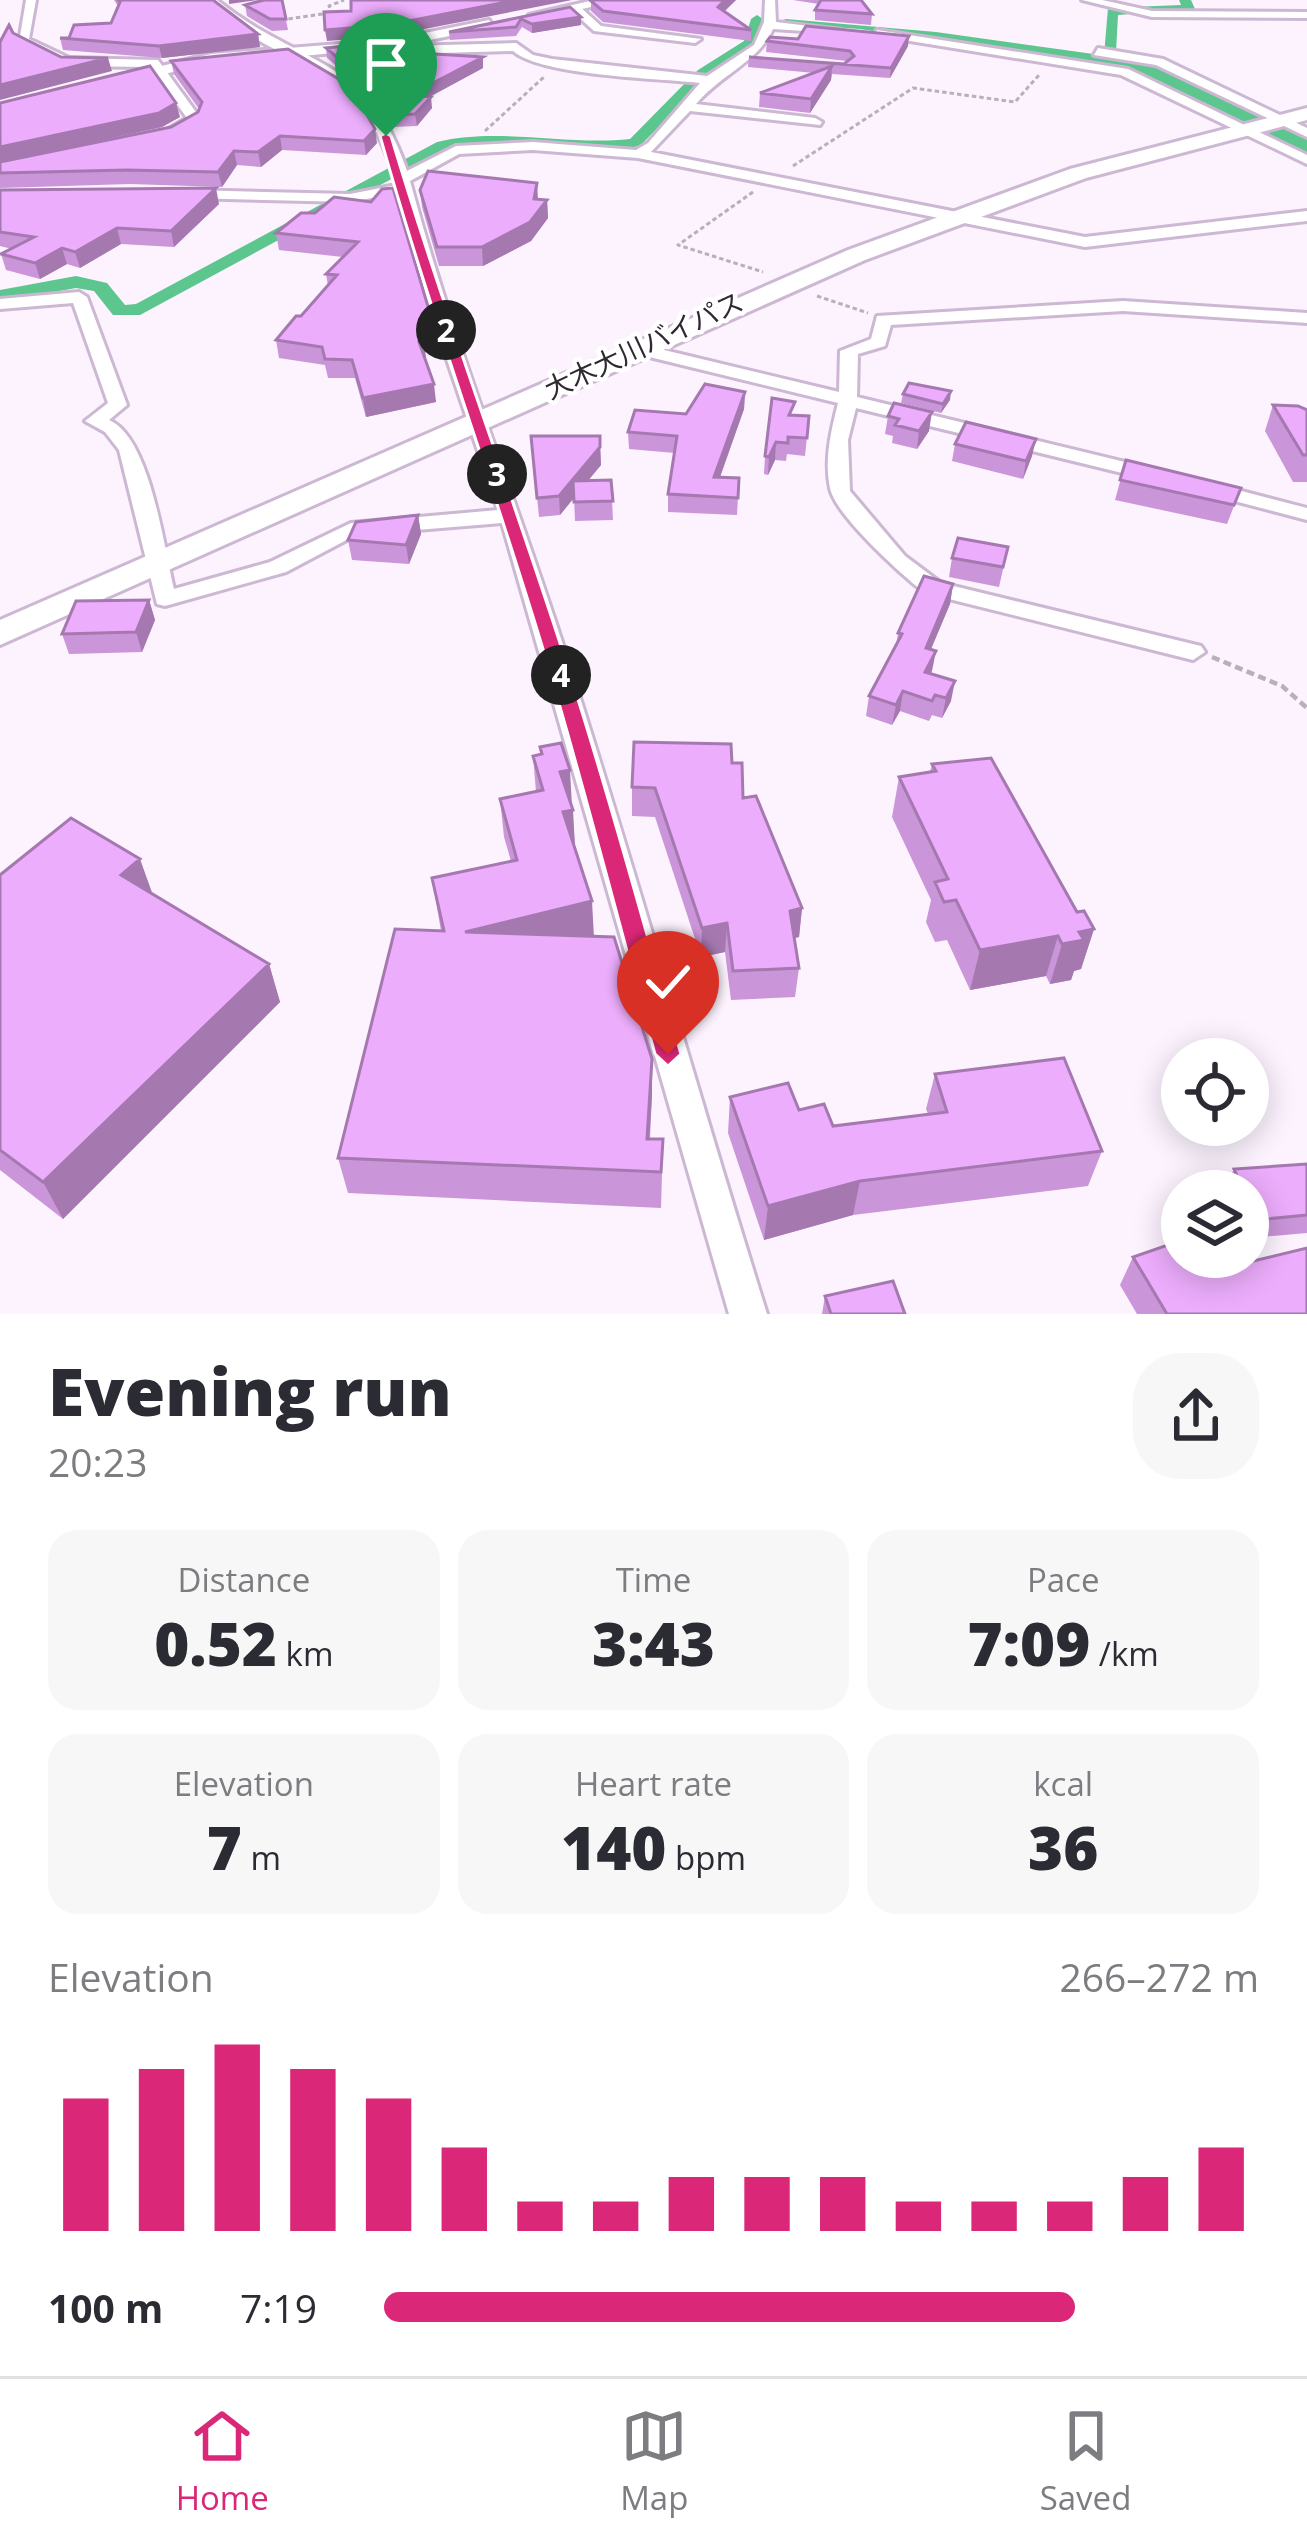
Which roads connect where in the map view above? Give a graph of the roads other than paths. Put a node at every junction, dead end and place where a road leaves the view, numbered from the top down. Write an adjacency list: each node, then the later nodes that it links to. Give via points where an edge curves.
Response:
1 (31, 0): 19 (street, via 23,40 55,59)
2 (210, 0): 8 (street)
3 (616, 0): 6 (main road)
4 (770, 0): 10 (street)
5 (1087, 0): 9 (street, via 1237,18)
6 (575, 8): 13 (street, via 604,30); 14 (main road)
7 (243, 10): 8 (street)
8 (226, 13): 15 (street)
9 (1307, 15)
10 (770, 21): 11 (street); 17 (street, via 759,46)
11 (843, 26)
12 (1126, 36): 16 (street)
13 (695, 39)
14 (390, 44): 15 (main road); 20 (street, via 508,46 534,60)
15 (293, 52): 19 (main road, via 222,52); 31 (street, via 373,108)
16 (1124, 56): 25 (street, via 1159,62); 25 (street, via 864,27 1124,72)
17 (743, 57): 18 (street); 20 (street)
18 (764, 59)
19 (160, 67): 21 (main road); 28 (street, via 194,119)
20 (700, 79): 23 (street)
21 (102, 82)
22 (1307, 102): 25 (highway, 大木大川バイパス)
23 (688, 107): 26 (street); 29 (street)
24 (1307, 114): 25 (highway, 大木大川バイパス)
25 (1252, 120): 27 (street); 30 (street); 33 (highway, 大木大川バイパス, via 1094,153); 34 (highway, 大木大川バイパス)
26 (815, 122)
27 (1307, 133)
28 (156, 137)
29 (638, 154): 31 (street, via 473,147); 33 (street)
30 (1307, 160)
31 (399, 175): 32 (street, via 350,198); 40 (street)
32 (173, 194)
33 (921, 209): 34 (street); 40 (highway, 大木大川バイパス, via 761,271)
34 (955, 215): 35 (street, via 1085,242); 38 (highway, 大木大川バイパス)
35 (1307, 216)
36 (0, 304): 43 (street, via 79,297 118,405 95,421 125,440)
37 (1307, 318): 39 (street, via 1123,306 883,320 879,342 849,351)
38 (639, 349): 39 (street); 40 (highway, 大木大川バイパス)
39 (848, 400): 42 (street); 46 (street, via 838,440 840,492 918,579)
40 (476, 411): 41 (street); 43 (highway, 大木大川バイパス)
41 (502, 494): 43 (street, via 351,529 278,567 164,599); 47 (street)
42 (1307, 514)
43 (154, 555): 44 (highway, 大木大川バイパス); 45 (highway, 大木大川バイパス)
44 (0, 615)
45 (0, 634)
46 (1193, 652)
47 (748, 1314)

